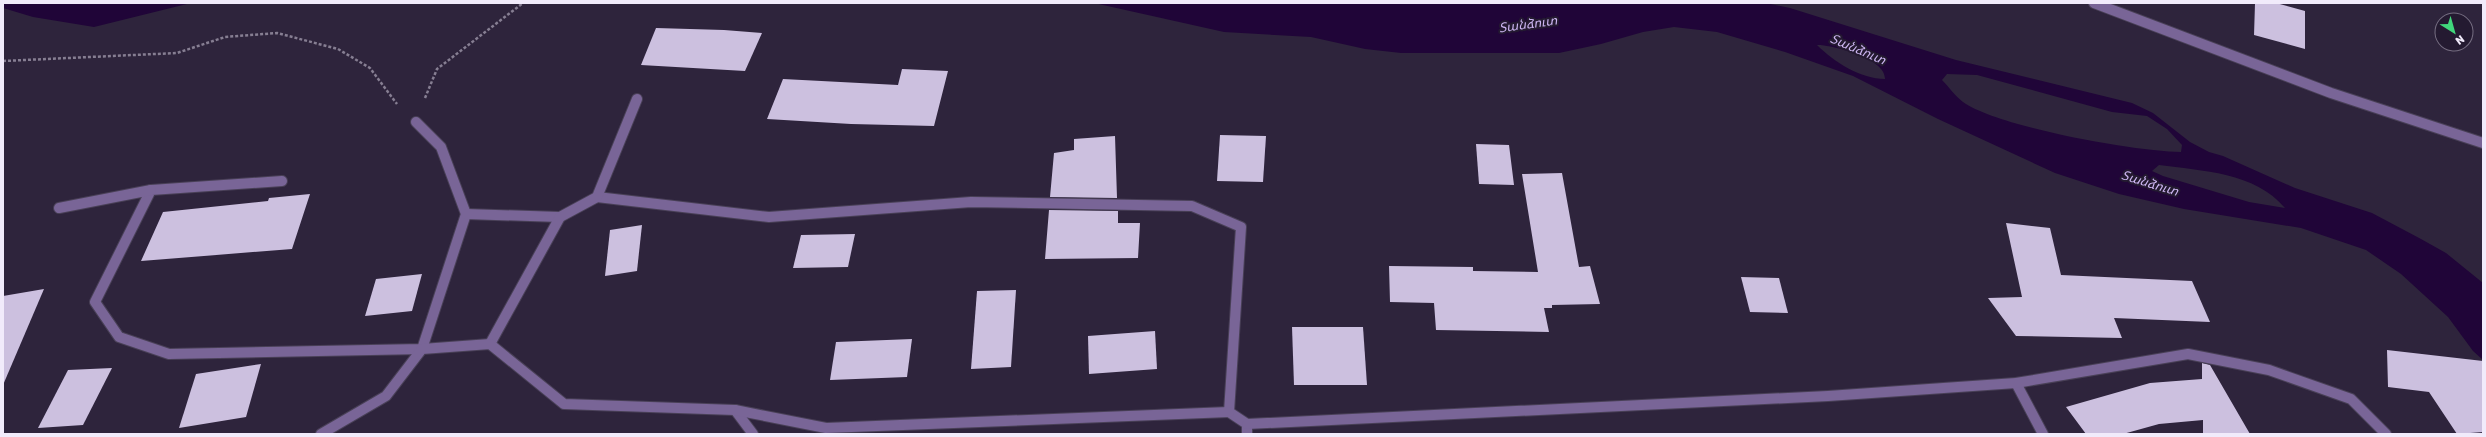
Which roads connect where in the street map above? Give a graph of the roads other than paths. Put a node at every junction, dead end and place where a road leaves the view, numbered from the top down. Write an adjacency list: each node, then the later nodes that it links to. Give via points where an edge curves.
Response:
1 (2094, 3): 4 (street, via 2331,93)
2 (637, 99): 7 (street)
3 (416, 122): 9 (street, via 442,147)
4 (2483, 143)
5 (282, 181): 6 (street)
6 (150, 190): 8 (street); 12 (street, via 95,302 120,337 169,354)
7 (597, 198): 10 (street); 15 (street, via 769,217 971,202 1192,206 1241,227)
8 (59, 208)
9 (466, 214): 10 (street); 12 (street)
10 (560, 217): 11 (street)
11 (490, 344): 12 (street); 14 (street, via 564,404)
12 (422, 350): 18 (street, via 386,396)
13 (2016, 383): 16 (street); 20 (street); 21 (street, via 2188,354 2269,370 2351,399)
14 (735, 410): 17 (street); 19 (street)
15 (1229, 412): 16 (street); 17 (street)
16 (1247, 429)
17 (826, 431)
18 (321, 434)
19 (753, 434)
20 (2044, 434)
21 (2386, 434)

